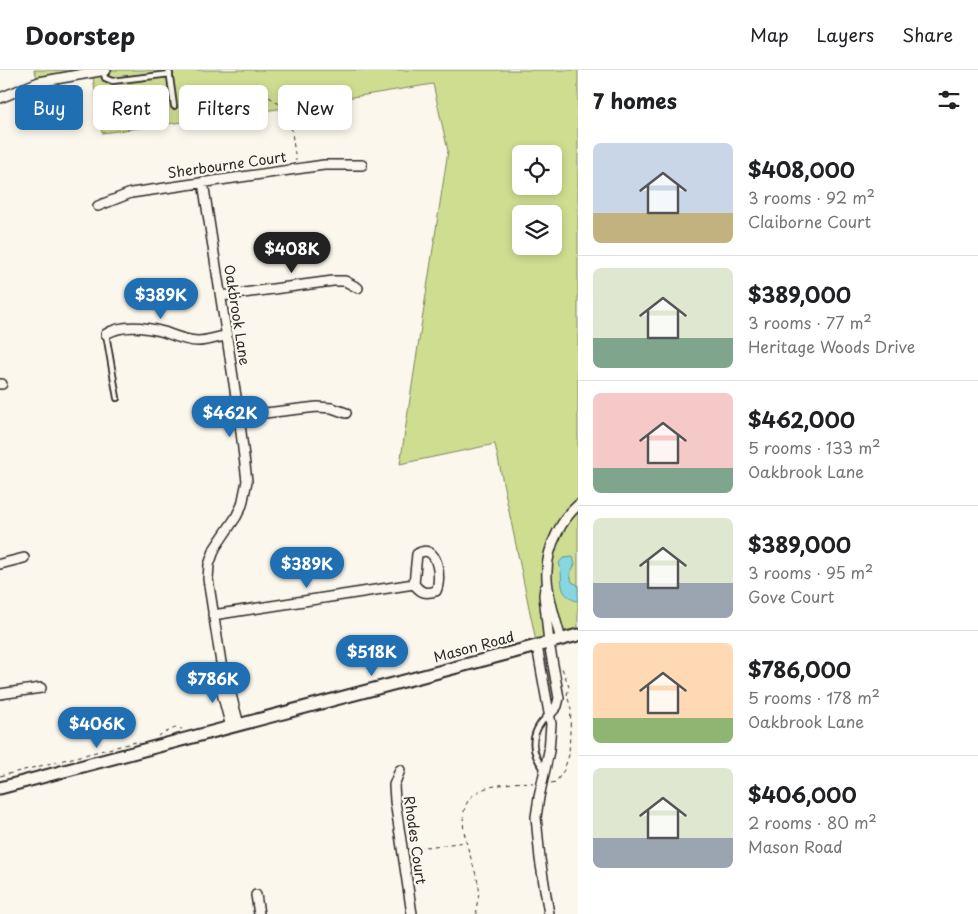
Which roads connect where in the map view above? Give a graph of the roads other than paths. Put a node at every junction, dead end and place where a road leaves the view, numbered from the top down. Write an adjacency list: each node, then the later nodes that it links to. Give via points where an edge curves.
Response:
1 (104, 70): 2 (lane, via 105,78 112,81); 3 (street, via 39,82)
2 (170, 72): 4 (lane)
3 (0, 98)
4 (174, 106)
5 (362, 166): 6 (street, Sherbourne Court, via 324,165)
6 (203, 182): 7 (street, Sherbourne Court, via 131,193); 9 (street, Oakbrook Lane)
7 (98, 206)
8 (358, 288): 9 (street, via 345,281 333,281)
9 (221, 296): 11 (street, Oakbrook Lane)
10 (106, 334): 11 (street, via 123,327 198,341); 12 (lane)
11 (226, 336): 14 (street, Oakbrook Lane)
12 (117, 398)
13 (346, 413): 14 (street, via 317,407)
14 (240, 416): 20 (street, Oakbrook Lane, via 247,481 239,511 215,548 209,565)
15 (578, 505): 18 (street, via 554,539 547,559)
16 (24, 558): 17 (street)
17 (0, 564)
18 (546, 580): 22 (street); 23 (street)
19 (414, 584): 19 (street, via 417,554 428,551 435,557 439,585 436,591 426,594); 20 (street)
20 (213, 614): 27 (street, Oakbrook Lane)
21 (578, 635): 22 (main road, Mason Road)
22 (561, 640): 23 (main road, Mason Road)
23 (543, 644): 26 (street); 27 (main road, Mason Road)
24 (41, 688): 25 (street)
25 (0, 694)
26 (550, 714): 29 (street, via 551,735); 29 (lane, via 538,726 534,743 536,758)
27 (235, 726): 30 (main road, Mason Road)
28 (400, 770): 33 (street, Rhodes Court, via 394,790)
29 (545, 770): 34 (street, via 536,817)
30 (0, 788)
31 (256, 896): 32 (street)
32 (259, 914)
33 (412, 914)
34 (549, 914)

